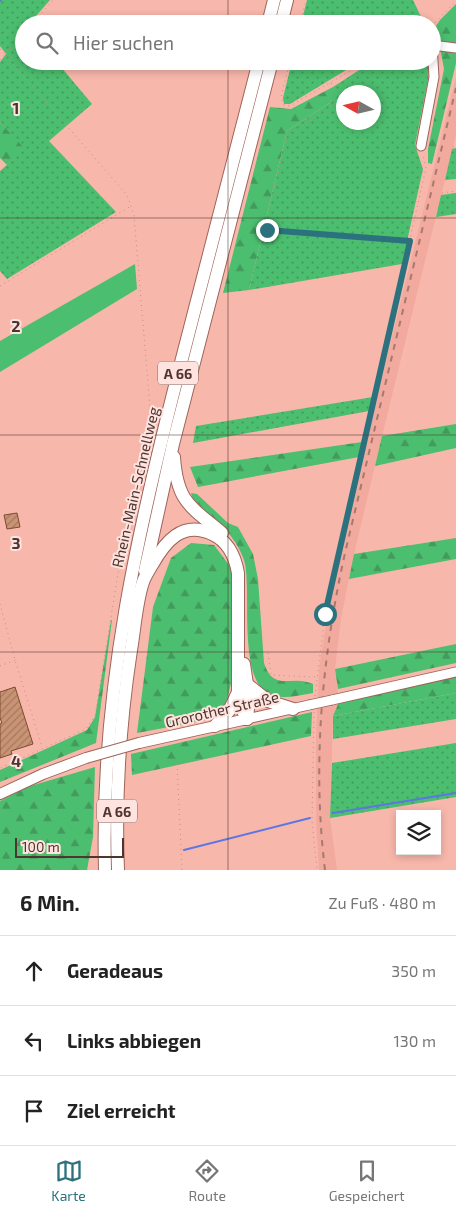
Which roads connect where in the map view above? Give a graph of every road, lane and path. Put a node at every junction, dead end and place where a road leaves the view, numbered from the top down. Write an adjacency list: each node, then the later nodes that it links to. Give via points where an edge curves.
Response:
1 (53, 0): 6 (path)
2 (274, 0): 7 (highway)
3 (287, 0): 8 (highway)
4 (306, 0): 9 (path)
5 (456, 1): 10 (path)
6 (40, 15)
7 (270, 15)
8 (283, 15)
9 (302, 15)
10 (441, 17)
11 (15, 43): 15 (path)
12 (441, 46): 13 (street)
13 (455, 48)
14 (0, 49): 15 (path)
15 (4, 55): 16 (path); 17 (path)
16 (0, 60)
17 (15, 67)
18 (17, 70): 28 (path, via 127,195)
19 (257, 70): 49 (highway, Rhein-Main-Schnellweg / A 66, via 136,550 120,636 110,718)
20 (270, 70): 31 (highway, Rhein-Main-Schnellweg / A 66)
21 (288, 70): 24 (path, via 281,97 284,105 290,106)
22 (352, 70): 24 (path)
23 (434, 70): 25 (street)
24 (331, 83): 29 (path, via 336,90 333,105 302,123 287,138 264,228)
25 (421, 146): 29 (path, via 426,168)
26 (456, 191): 27 (path)
27 (442, 193)
28 (132, 205): 30 (path); 45 (path, via 150,420 121,555 95,716 86,729)
29 (410, 241): 38 (path, via 325,614)
30 (0, 286)
31 (173, 444): 32 (highway, Rhein-Main-Schnellweg / A 66); 39 (highway, via 176,480 185,500 230,541 239,558)
32 (143, 581): 39 (highway, via 164,545 179,534 191,530 204,531 226,544 233,554 238,573); 52 (highway, A 66, via 122,727)
33 (0, 604): 35 (path)
34 (268, 653): 38 (path, via 271,675)
35 (15, 660): 36 (path); 45 (path)
36 (0, 666)
37 (456, 672): 41 (street, Grorother Straße, bridge)
38 (317, 677): 40 (path)
39 (243, 688): 42 (highway); 43 (highway, via 239,703); 44 (highway, via 229,711)
40 (315, 697)
41 (312, 706): 42 (street, Grorother Straße); 54 (path, via 312,821)
42 (293, 709): 43 (street, Grorother Straße)
43 (247, 719): 44 (main road, Grorother Straße)
44 (214, 726): 48 (main road, Grorother Straße, bridge, via 86,758)
45 (43, 748): 47 (path)
46 (177, 764): 53 (path)
47 (0, 768)
48 (0, 794)
49 (104, 841): 50 (highway); 51 (highway, Rhein-Main-Schnellweg / A 66)
50 (100, 870)
51 (105, 870)
52 (118, 870)
53 (182, 870)
54 (317, 870)

